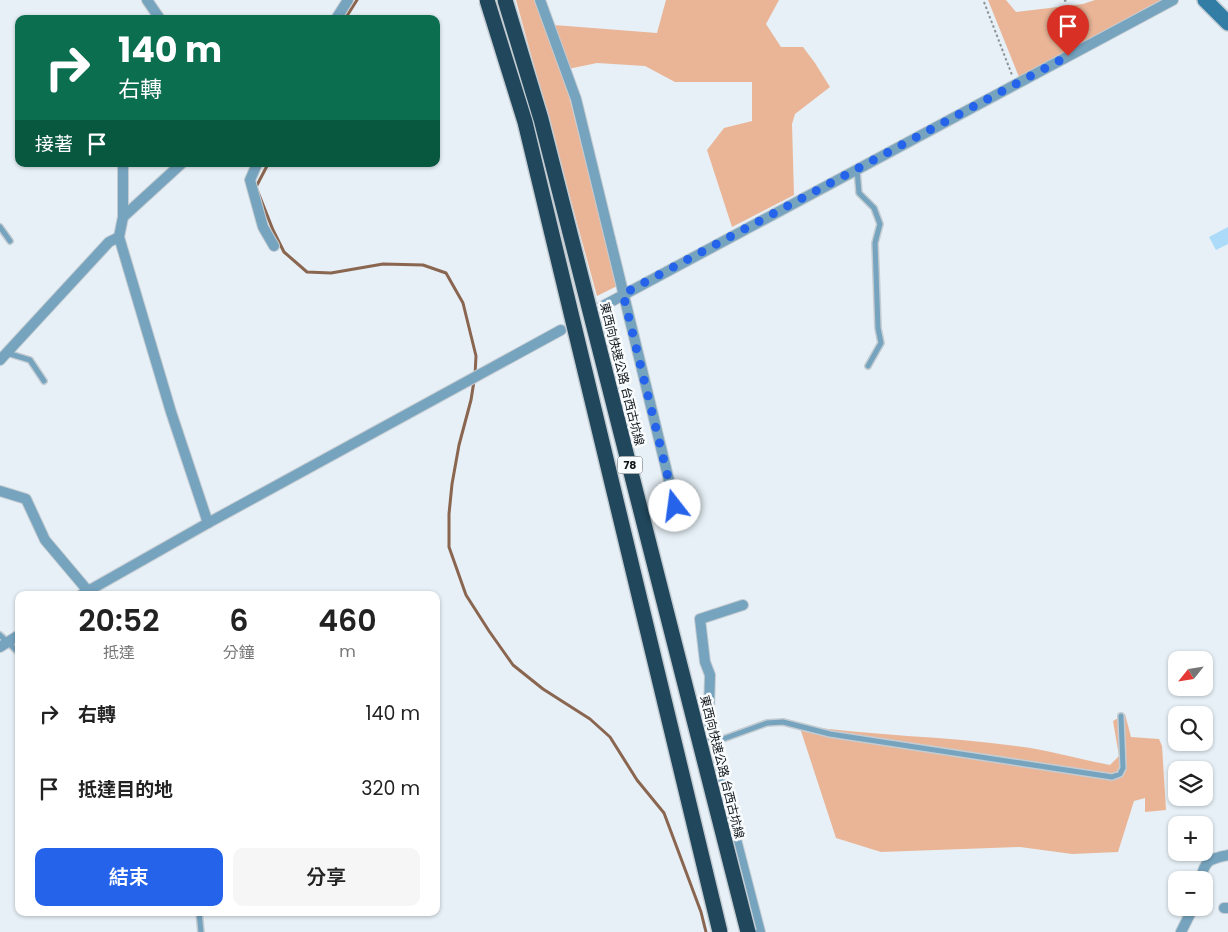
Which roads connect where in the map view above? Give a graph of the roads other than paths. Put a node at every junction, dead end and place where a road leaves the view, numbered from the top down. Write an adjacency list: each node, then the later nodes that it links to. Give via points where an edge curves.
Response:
1 (148, 0): 8 (street)
2 (348, 0): 9 (street)
3 (487, 0): 42 (highway, 78, bridge, via 526,122)
4 (505, 0): 43 (highway, 東西向快速公路 台西古坑線 / 78, bridge, via 541,120)
5 (540, 0): 20 (street, via 576,100)
6 (1173, 0): 14 (street)
7 (1206, 0): 10 (street)
8 (157, 15)
9 (339, 15)
10 (1228, 23)
11 (123, 167): 15 (street)
12 (178, 167): 15 (street)
13 (256, 167): 19 (street, via 250,180 263,227)
14 (857, 170): 20 (street); 24 (lane, via 859,193 874,208 880,224 875,243 881,343)
15 (123, 217): 17 (street)
16 (0, 227): 18 (lane)
17 (119, 237): 23 (street, via 110,242); 28 (street)
18 (10, 241)
19 (274, 246)
20 (623, 294): 21 (street); 27 (street)
21 (601, 307)
22 (561, 330): 28 (street)
23 (3, 356): 25 (lane, via 30,360)
24 (868, 366)
25 (44, 381)
26 (0, 491): 29 (street, via 26,499 45,540)
27 (675, 506)
28 (208, 523): 30 (street)
29 (83, 591)
30 (89, 591)
31 (743, 605): 36 (street, via 700,619 705,662 710,675)
32 (0, 635): 34 (lane)
33 (15, 638): 34 (street)
34 (4, 645)
35 (1121, 716): 36 (lane, via 1123,768 1120,774 1112,777 830,734 783,722 767,723)
36 (711, 743): 44 (street)
37 (1228, 855): 38 (street, via 1212,858)
38 (1202, 871)
39 (199, 916): 41 (lane)
40 (1189, 916): 45 (street)
41 (201, 932)
42 (720, 932)
43 (748, 932)
44 (760, 932)
45 (1181, 932)

